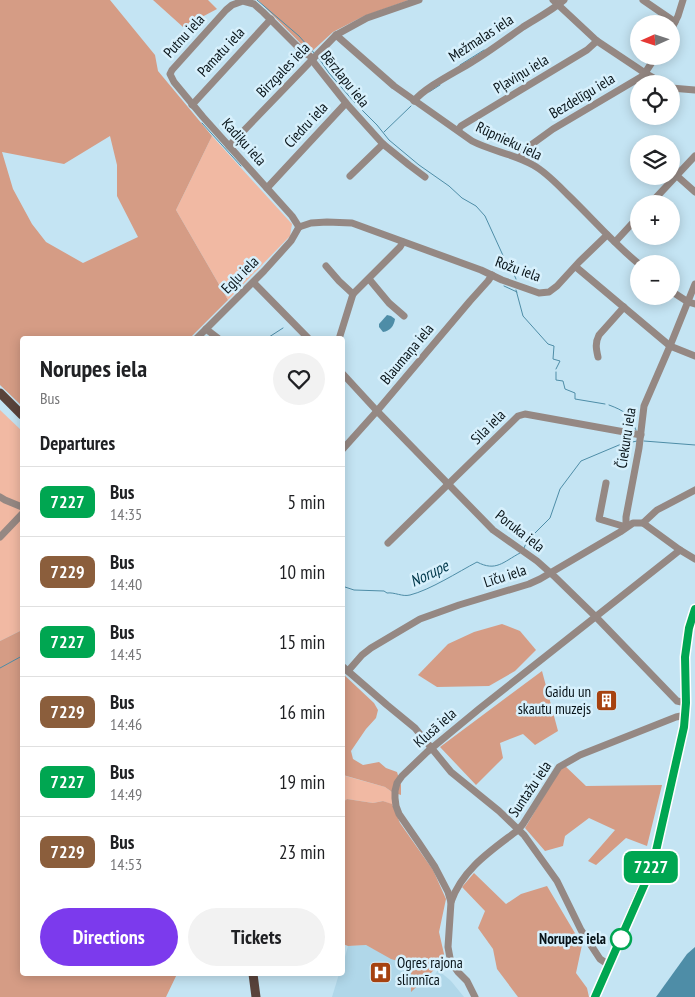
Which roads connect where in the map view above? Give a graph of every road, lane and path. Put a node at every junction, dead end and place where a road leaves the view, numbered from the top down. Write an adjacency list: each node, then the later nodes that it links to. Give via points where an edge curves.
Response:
1 (419, 0): 9 (street, Birzgales iela, via 368,18)
2 (643, 0): 6 (street)
3 (683, 0): 7 (street)
4 (243, 1): 8 (street, Bērzlapu iela, via 254,4); 14 (street, Putnu iela, via 226,10)
5 (559, 2): 10 (street); 18 (street, Mežmalas iela, via 547,14)
6 (665, 15)
7 (678, 15)
8 (271, 19): 11 (street, Bērzlapu iela); 20 (street, Pamatu iela)
9 (336, 35): 11 (street, Birzgales iela); 18 (street, Rūpnieku iela)
10 (597, 41): 13 (street); 21 (street, Pļaviņu iela)
11 (312, 59): 19 (street, Bērzlapu iela); 23 (street, Birzgales iela)
12 (650, 65): 13 (street, Bezdelīgu iela)
13 (645, 73): 15 (street); 25 (street, Bezdelīgu iela, via 553,129 526,148)
14 (170, 74): 20 (street, Kadiķu iela)
15 (648, 75)
16 (680, 89): 17 (street)
17 (695, 90)
18 (414, 100): 21 (street, Rūpnieku iela)
19 (346, 103): 22 (street, Bērzlapu iela); 31 (street, Ciedru iela)
20 (192, 105): 23 (street, Kadiķu iela)
21 (458, 130): 25 (street, Rūpnieku iela, via 479,144)
22 (383, 144): 27 (street); 28 (street, Bērzlapu iela)
23 (229, 146): 31 (street, Kadiķu iela)
24 (695, 156): 26 (street)
25 (520, 158): 36 (street, Rūpnieku iela, via 547,175)
26 (680, 171)
27 (350, 176)
28 (425, 177)
29 (680, 179): 32 (street)
30 (667, 185): 33 (street)
31 (266, 188): 35 (street, Kadiķu iela)
32 (695, 192)
33 (658, 195)
34 (630, 225): 38 (street)
35 (299, 227): 37 (street, Rožu iela, via 311,223 352,223); 44 (street, Egļu iela, via 291,241)
36 (607, 235): 38 (street, Rūpnieku iela); 41 (street)
37 (403, 242): 42 (street, Rožu iela); 43 (street)
38 (614, 242): 39 (street, Rūpnieku iela)
39 (630, 256)
40 (326, 266): 46 (street)
41 (576, 267): 42 (street, Rožu iela, via 557,286 544,293); 49 (street)
42 (492, 275): 61 (street, Blaumaņa iela)
43 (369, 279): 46 (street); 50 (street, via 389,304)
44 (254, 283): 51 (street, Egļu iela); 54 (street)
45 (695, 284): 48 (street, Čiekuru iela)
46 (353, 294): 55 (street)
47 (680, 296): 48 (street)
48 (691, 303): 56 (street, Čiekuru iela)
49 (624, 307): 56 (street); 58 (street, via 599,335 596,341)
50 (404, 316)
51 (206, 329): 52 (street, Egļu iela); 53 (street)
52 (199, 336)
53 (215, 336)
54 (306, 336)
55 (340, 336)
56 (670, 346): 57 (street); 63 (street, Čiekuru iela, via 644,406)
57 (695, 356)
58 (598, 357)
59 (345, 376): 61 (street, Poruka iela)
60 (0, 393): 62 (main road)
61 (378, 411): 64 (street, Blaumaņa iela); 66 (street, Poruka iela)
62 (20, 413)
63 (641, 435): 66 (street, Sila iela, via 525,414 518,416); 72 (street, Čiekuru iela)
64 (345, 447)
65 (606, 483): 72 (street, via 599,519)
66 (449, 485): 74 (street, Sila iela); 77 (street, Poruka iela, via 493,530)
67 (695, 490): 71 (street, Līču iela, via 657,510)
68 (0, 496): 69 (street)
69 (20, 506)
70 (20, 516): 73 (street)
71 (643, 523): 72 (street, Līču iela); 75 (street)
72 (626, 527): 77 (street, Līču iela)
73 (0, 537)
74 (388, 543)
75 (680, 550): 76 (street); 79 (street, Klusā iela)
76 (695, 559)
77 (550, 573): 79 (street, Poruka iela); 80 (street, Līču iela, via 529,584 420,619 371,648)
78 (695, 609): 81 (main road, via 685,657)
79 (596, 617): 81 (street, Poruka iela, via 677,701); 83 (street, Klusā iela)
80 (345, 669): 83 (street, via 415,728)
81 (686, 703): 82 (main road)
82 (685, 718): 84 (street, Suntažu iela, via 676,717 580,755 559,767); 86 (main road, via 652,865)
83 (431, 749): 84 (street, via 451,772); 85 (street, Klusā iela, via 399,780 395,791 396,806 434,867)
84 (518, 830): 85 (street, Suntažu iela, via 467,872); 86 (street, via 557,881 581,930 600,959)
85 (451, 902): 89 (street, Klusā iela, via 449,954)
86 (609, 965): 90 (main road)
87 (253, 976): 88 (main road)
88 (256, 997)
89 (475, 997)
90 (595, 997)

